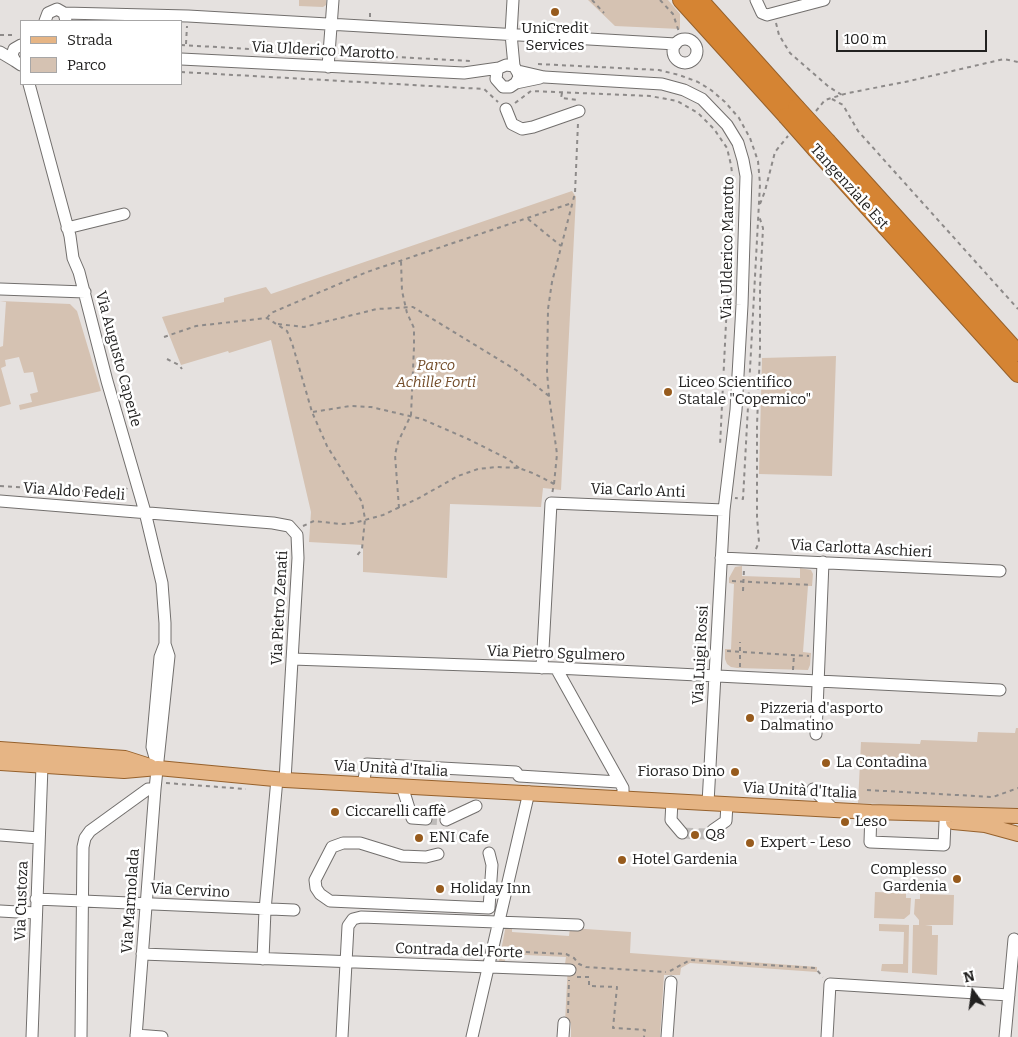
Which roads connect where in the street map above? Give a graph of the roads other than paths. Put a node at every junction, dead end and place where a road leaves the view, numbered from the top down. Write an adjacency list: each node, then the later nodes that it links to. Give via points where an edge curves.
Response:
1 (334, 0): 9 (street)
2 (513, 0): 10 (street)
3 (681, 0): 26 (highway, Tangenziale Est)
4 (700, 0): 26 (highway, Tangenziale Est)
5 (756, 0): 6 (street, via 762,13 767,15)
6 (824, 0)
7 (65, 17): 8 (street, via 57,9 50,11); 9 (street, via 188,16)
8 (45, 20)
9 (332, 24): 10 (street); 17 (street)
10 (511, 34): 11 (street); 18 (street)
11 (678, 42)
12 (19, 46): 13 (street); 16 (street, via 13,52)
13 (0, 47)
14 (0, 52): 16 (street)
15 (182, 59): 17 (street, Via Ulderico Marotto)
16 (19, 65)
17 (328, 67): 19 (street, Via Ulderico Marotto)
18 (509, 67): 19 (street, Via Ulderico Marotto); 20 (street, Via Ulderico Marotto); 21 (street, via 496,75); 22 (street, via 519,77)
19 (464, 73): 21 (street, Via Ulderico Marotto)
20 (544, 77): 22 (street); 35 (street, Via Ulderico Marotto, via 662,84 684,90 716,111 738,144 746,176 742,305 736,410)
21 (498, 82): 22 (street, via 507,88)
22 (516, 83)
23 (29, 85): 29 (street, Via Augusto Caperle)
24 (506, 105): 25 (street, via 512,124 522,129)
25 (579, 111)
26 (791, 112): 27 (highway, Tangenziale Est, bridge)
27 (822, 146): 32 (highway, Tangenziale Est); 33 (highway, Tangenziale Est)
28 (124, 214): 29 (street)
29 (67, 228): 31 (street, Via Augusto Caperle, via 72,258)
30 (0, 288): 31 (street)
31 (85, 292): 36 (street, Via Augusto Caperle)
32 (1018, 353)
33 (1018, 374)
34 (0, 501): 36 (street, Via Aldo Fedeli)
35 (724, 504): 37 (street, Via Luigi Rossi); 42 (street, Via Carlo Anti, via 551,503)
36 (145, 512): 40 (street, Via Augusto Caperle, via 162,583); 41 (street, Via Pietro Zenati, via 289,526 298,541)
37 (721, 558): 38 (street, Via Carlotta Aschieri); 44 (street, Via Luigi Rossi)
38 (823, 562): 39 (street, Via Carlotta Aschieri); 45 (street)
39 (1000, 571)
40 (165, 644): 51 (street, Via Augusto Caperle, via 169,656); 51 (street, Via Augusto Caperle, via 160,657 152,747)
41 (292, 659): 42 (street, Via Pietro Sgulmero); 53 (street, Via Pietro Zenati)
42 (542, 668): 43 (street, Via Pietro Sgulmero)
43 (556, 668): 44 (street, Via Pietro Sgulmero); 54 (street)
44 (714, 676): 45 (street, Via Pietro Sgulmero); 64 (street, Via Luigi Rossi)
45 (818, 681): 46 (street, Via Pietro Sgulmero); 47 (street)
46 (1000, 690)
47 (816, 734)
48 (0, 749): 51 (main road, Via Unità d'Italia, via 125,758)
49 (0, 763): 50 (main road, Via Unità d'Italia)
50 (42, 766): 51 (main road, Via Unità d'Italia, via 124,771); 77 (street, Via Custoza)
51 (158, 768): 53 (main road, Via Unità d'Italia); 56 (street, Via Marmolada)
52 (444, 768): 54 (street); 55 (street, via 367,764); 58 (street)
53 (281, 779): 55 (main road, Via Unità d'Italia); 83 (street)
54 (620, 782): 62 (street)
55 (362, 784): 57 (main road, Via Unità d'Italia)
56 (159, 786): 81 (street, via 148,789 85,838); 82 (street, Via Marmolada)
57 (402, 786): 58 (main road, Via Unità d'Italia); 70 (street, via 412,818)
58 (443, 788): 60 (main road, Via Unità d'Italia)
59 (813, 789): 66 (street)
60 (477, 790): 61 (main road, Via Unità d'Italia); 71 (street, via 476,809)
61 (529, 792): 62 (main road, Via Unità d'Italia); 87 (street)
62 (623, 798): 63 (main road, Via Unità d'Italia)
63 (672, 801): 64 (main road, Via Unità d'Italia); 74 (street, via 671,820)
64 (708, 803): 65 (main road, Via Unità d'Italia)
65 (727, 804): 66 (main road, Via Unità d'Italia); 73 (street, via 726,821)
66 (833, 809): 67 (main road, Via Unità d'Italia)
67 (871, 812): 68 (main road, Via Unità d'Italia); 72 (street, via 870,842 944,845)
68 (916, 814): 69 (main road, Via Unità d'Italia); 72 (main road, Via Unità d'Italia)
69 (1018, 816)
70 (426, 818)
71 (446, 820)
72 (945, 822): 75 (main road, Via Unità d'Italia, via 985,825)
73 (713, 830)
74 (682, 833)
75 (1018, 834)
76 (0, 835): 77 (street)
77 (39, 838): 80 (street, Via Custoza)
78 (438, 854): 79 (street, via 402,856 360,843 343,843 332,847 315,880 316,888 330,901 489,908 492,865)
79 (489, 854)
80 (36, 899): 81 (street, Via Cervino); 86 (street, Via Custoza)
81 (84, 901): 82 (street, Via Cervino); 100 (street)
82 (145, 903): 83 (street, Via Cervino); 90 (street, Via Marmolada)
83 (265, 910): 84 (street, Via Cervino); 91 (street)
84 (294, 910)
85 (0, 911): 86 (street)
86 (36, 913): 99 (street, Via Custoza)
87 (499, 921): 88 (street); 92 (street, Contrada del Forte, via 353,919 348,926); 93 (street)
88 (578, 925)
89 (1014, 939): 96 (street)
90 (142, 954): 91 (street, Contrada del Forte); 98 (street, Via Marmolada)
91 (262, 959): 92 (street, Contrada del Forte)
92 (346, 962): 93 (street, Contrada del Forte); 102 (street)
93 (488, 967): 94 (street, Contrada del Forte); 103 (street)
94 (570, 973)
95 (671, 982): 105 (street)
96 (1009, 995): 106 (street, via 830,984); 107 (street)
97 (564, 1023): 104 (street)
98 (136, 1036): 101 (street)
99 (32, 1037)
100 (82, 1037)
101 (162, 1037)
102 (342, 1037)
103 (472, 1037)
104 (563, 1037)
105 (667, 1037)
106 (827, 1037)
107 (1005, 1037)

